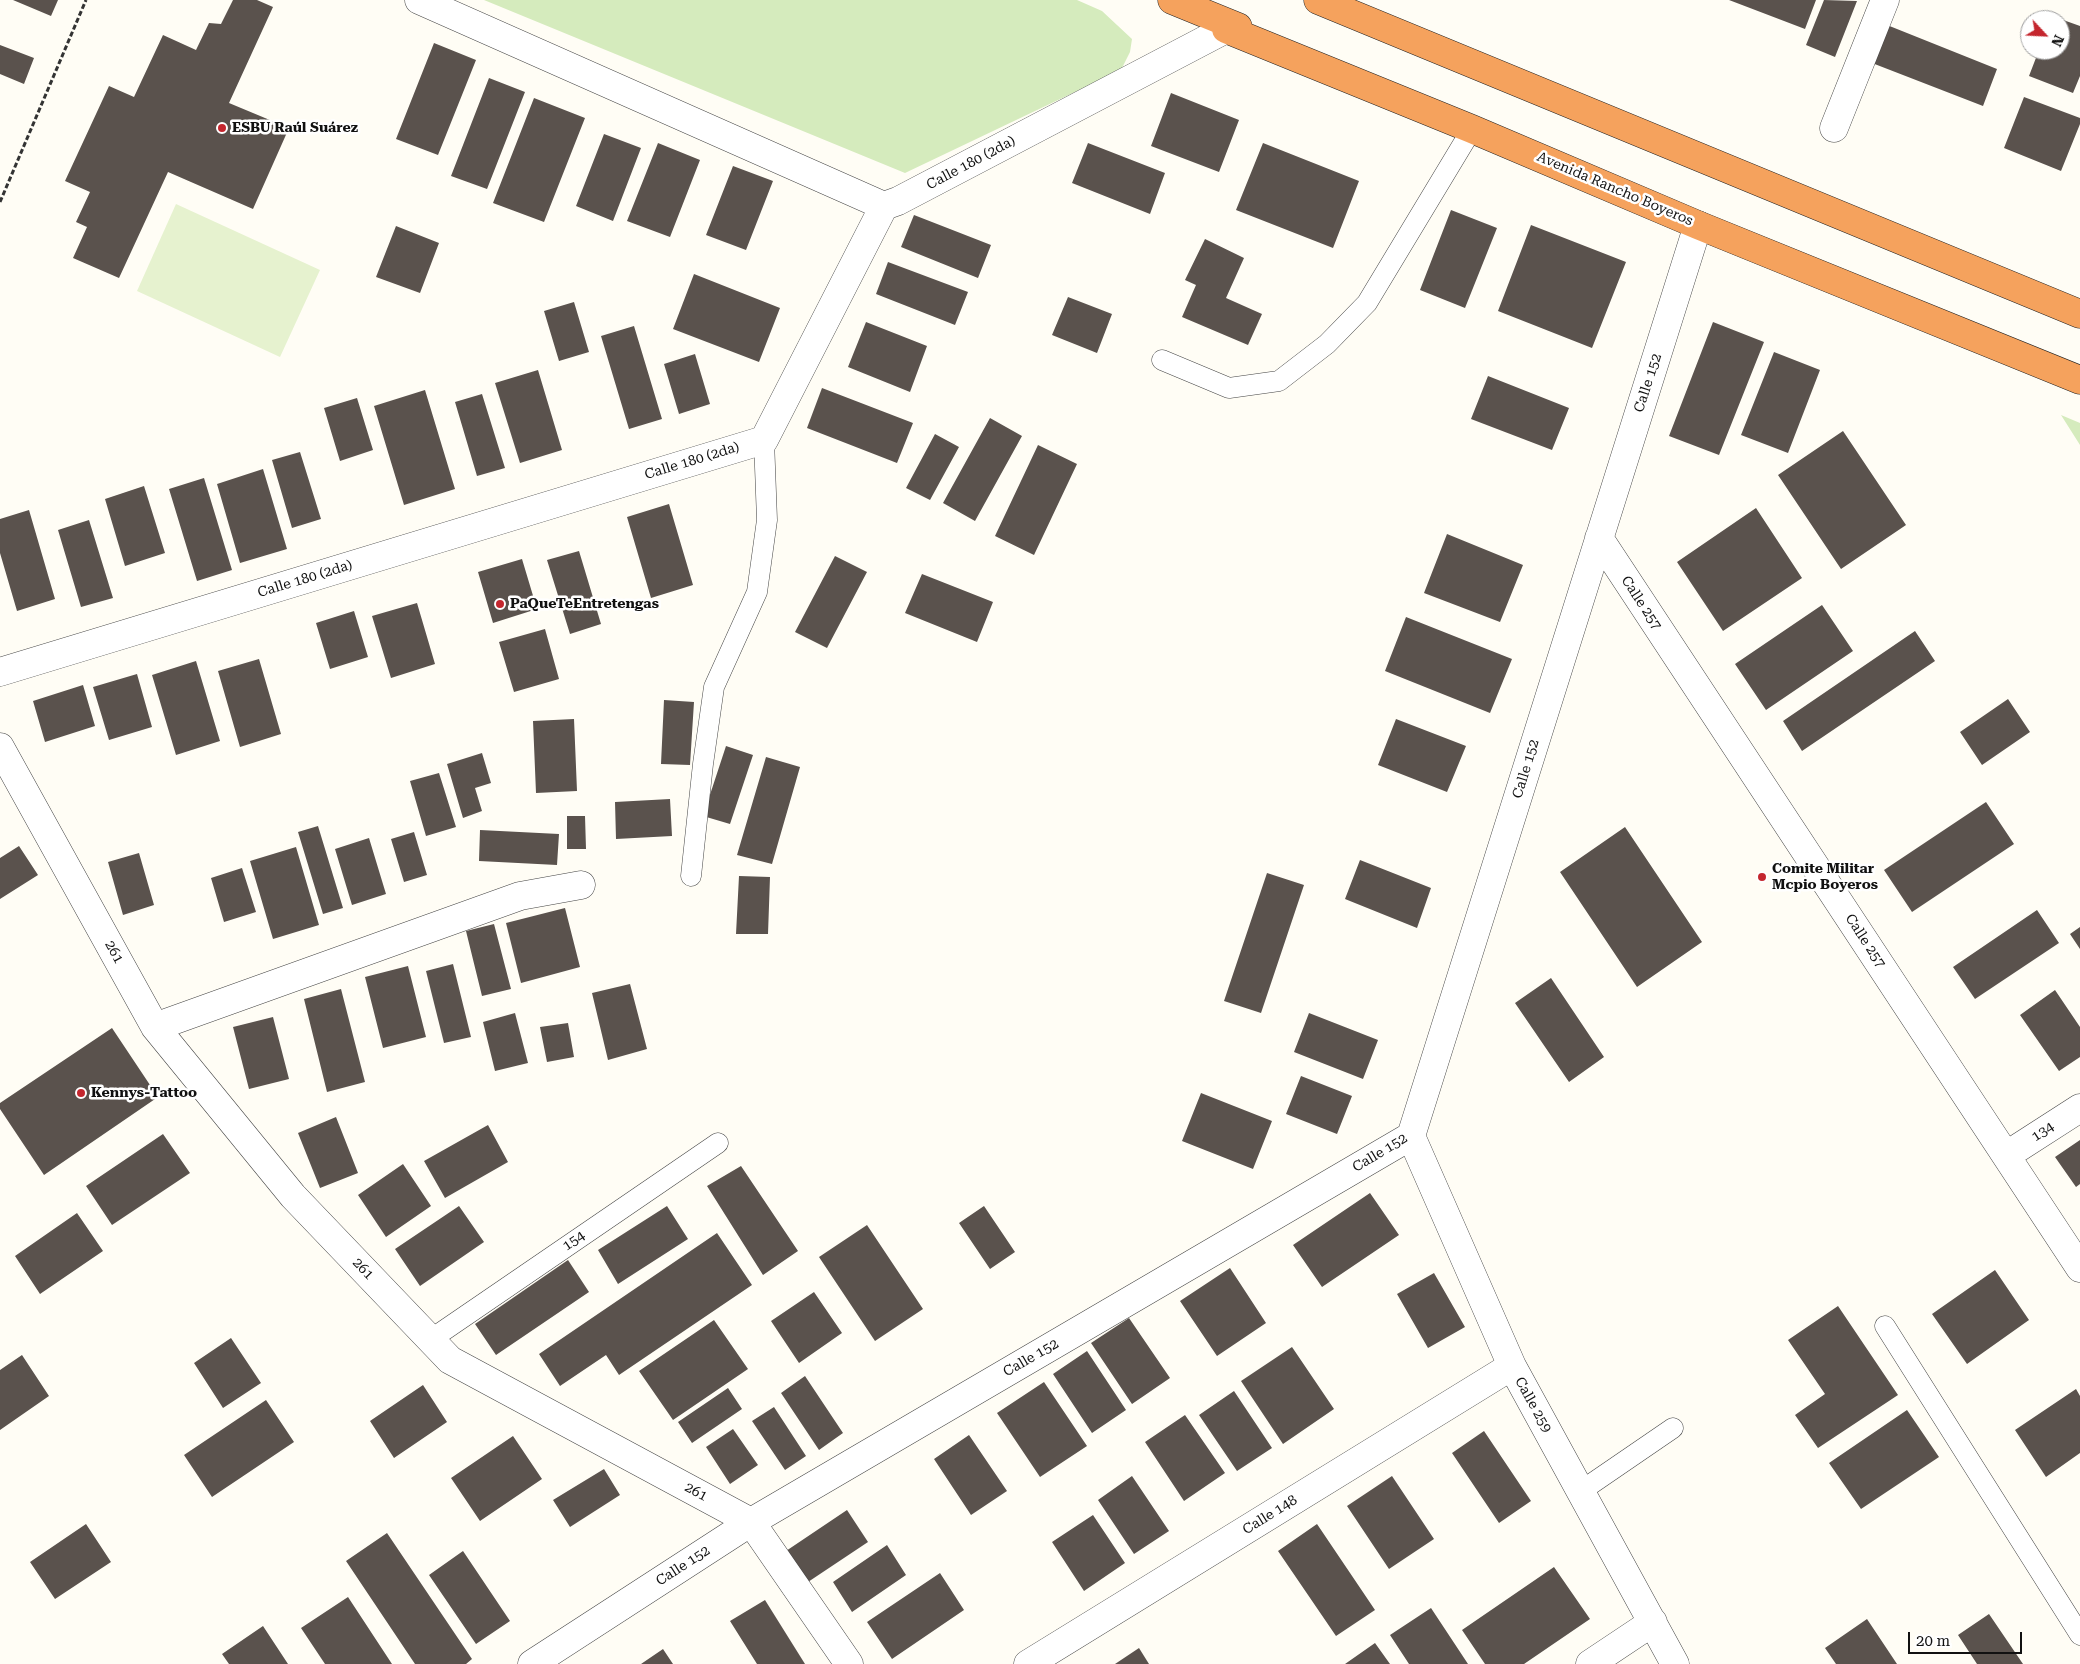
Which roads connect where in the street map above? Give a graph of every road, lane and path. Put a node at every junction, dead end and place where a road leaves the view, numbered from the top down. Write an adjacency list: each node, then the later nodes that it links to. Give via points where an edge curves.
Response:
1 (86, 0): 9 (path)
2 (419, 0): 10 (street)
3 (1172, 0): 6 (highway, via 1238,27)
4 (1318, 0): 12 (highway)
5 (1885, 0): 8 (street)
6 (1226, 29): 7 (highway, Avenida Rancho Boyeros); 10 (street, Calle 180 (2da))
7 (1472, 128): 11 (highway, Avenida Rancho Boyeros); 13 (lane, via 1367,303 1327,344 1278,381 1229,388)
8 (1834, 128)
9 (0, 202)
10 (884, 206): 15 (street)
11 (1698, 226): 14 (highway, Avenida Rancho Boyeros); 16 (street, Calle 152)
12 (2080, 314)
13 (1162, 360)
14 (2080, 380)
15 (764, 440): 17 (street, Calle 180 (2da)); 19 (lane, via 766,520 757,592 714,687)
16 (1599, 538): 23 (street, Calle 152); 25 (street, Calle 257)
17 (0, 672)
18 (0, 747): 21 (street, 261)
19 (692, 876)
20 (581, 885): 21 (street, via 520,896)
21 (155, 1027): 28 (street, 261, via 293,1196)
22 (2080, 1108): 25 (street, 134)
23 (1411, 1136): 29 (street, Calle 259); 32 (street, Calle 152)
24 (718, 1143): 28 (lane, 154)
25 (2007, 1155): 26 (street, Calle 257)
26 (2080, 1268)
27 (1885, 1326): 34 (lane)
28 (430, 1340): 32 (street, 261, via 450,1360)
29 (1512, 1366): 31 (street, Calle 259); 37 (street, Calle 148)
30 (1672, 1428): 31 (lane)
31 (1581, 1491): 33 (street, Calle 259)
32 (751, 1522): 35 (street, Calle 152); 36 (street, 261)
33 (1653, 1622): 38 (street); 39 (street, Calle 259)
34 (2080, 1635)
35 (532, 1664)
36 (849, 1664)
37 (1028, 1664)
38 (1590, 1664)
39 (1675, 1664)

